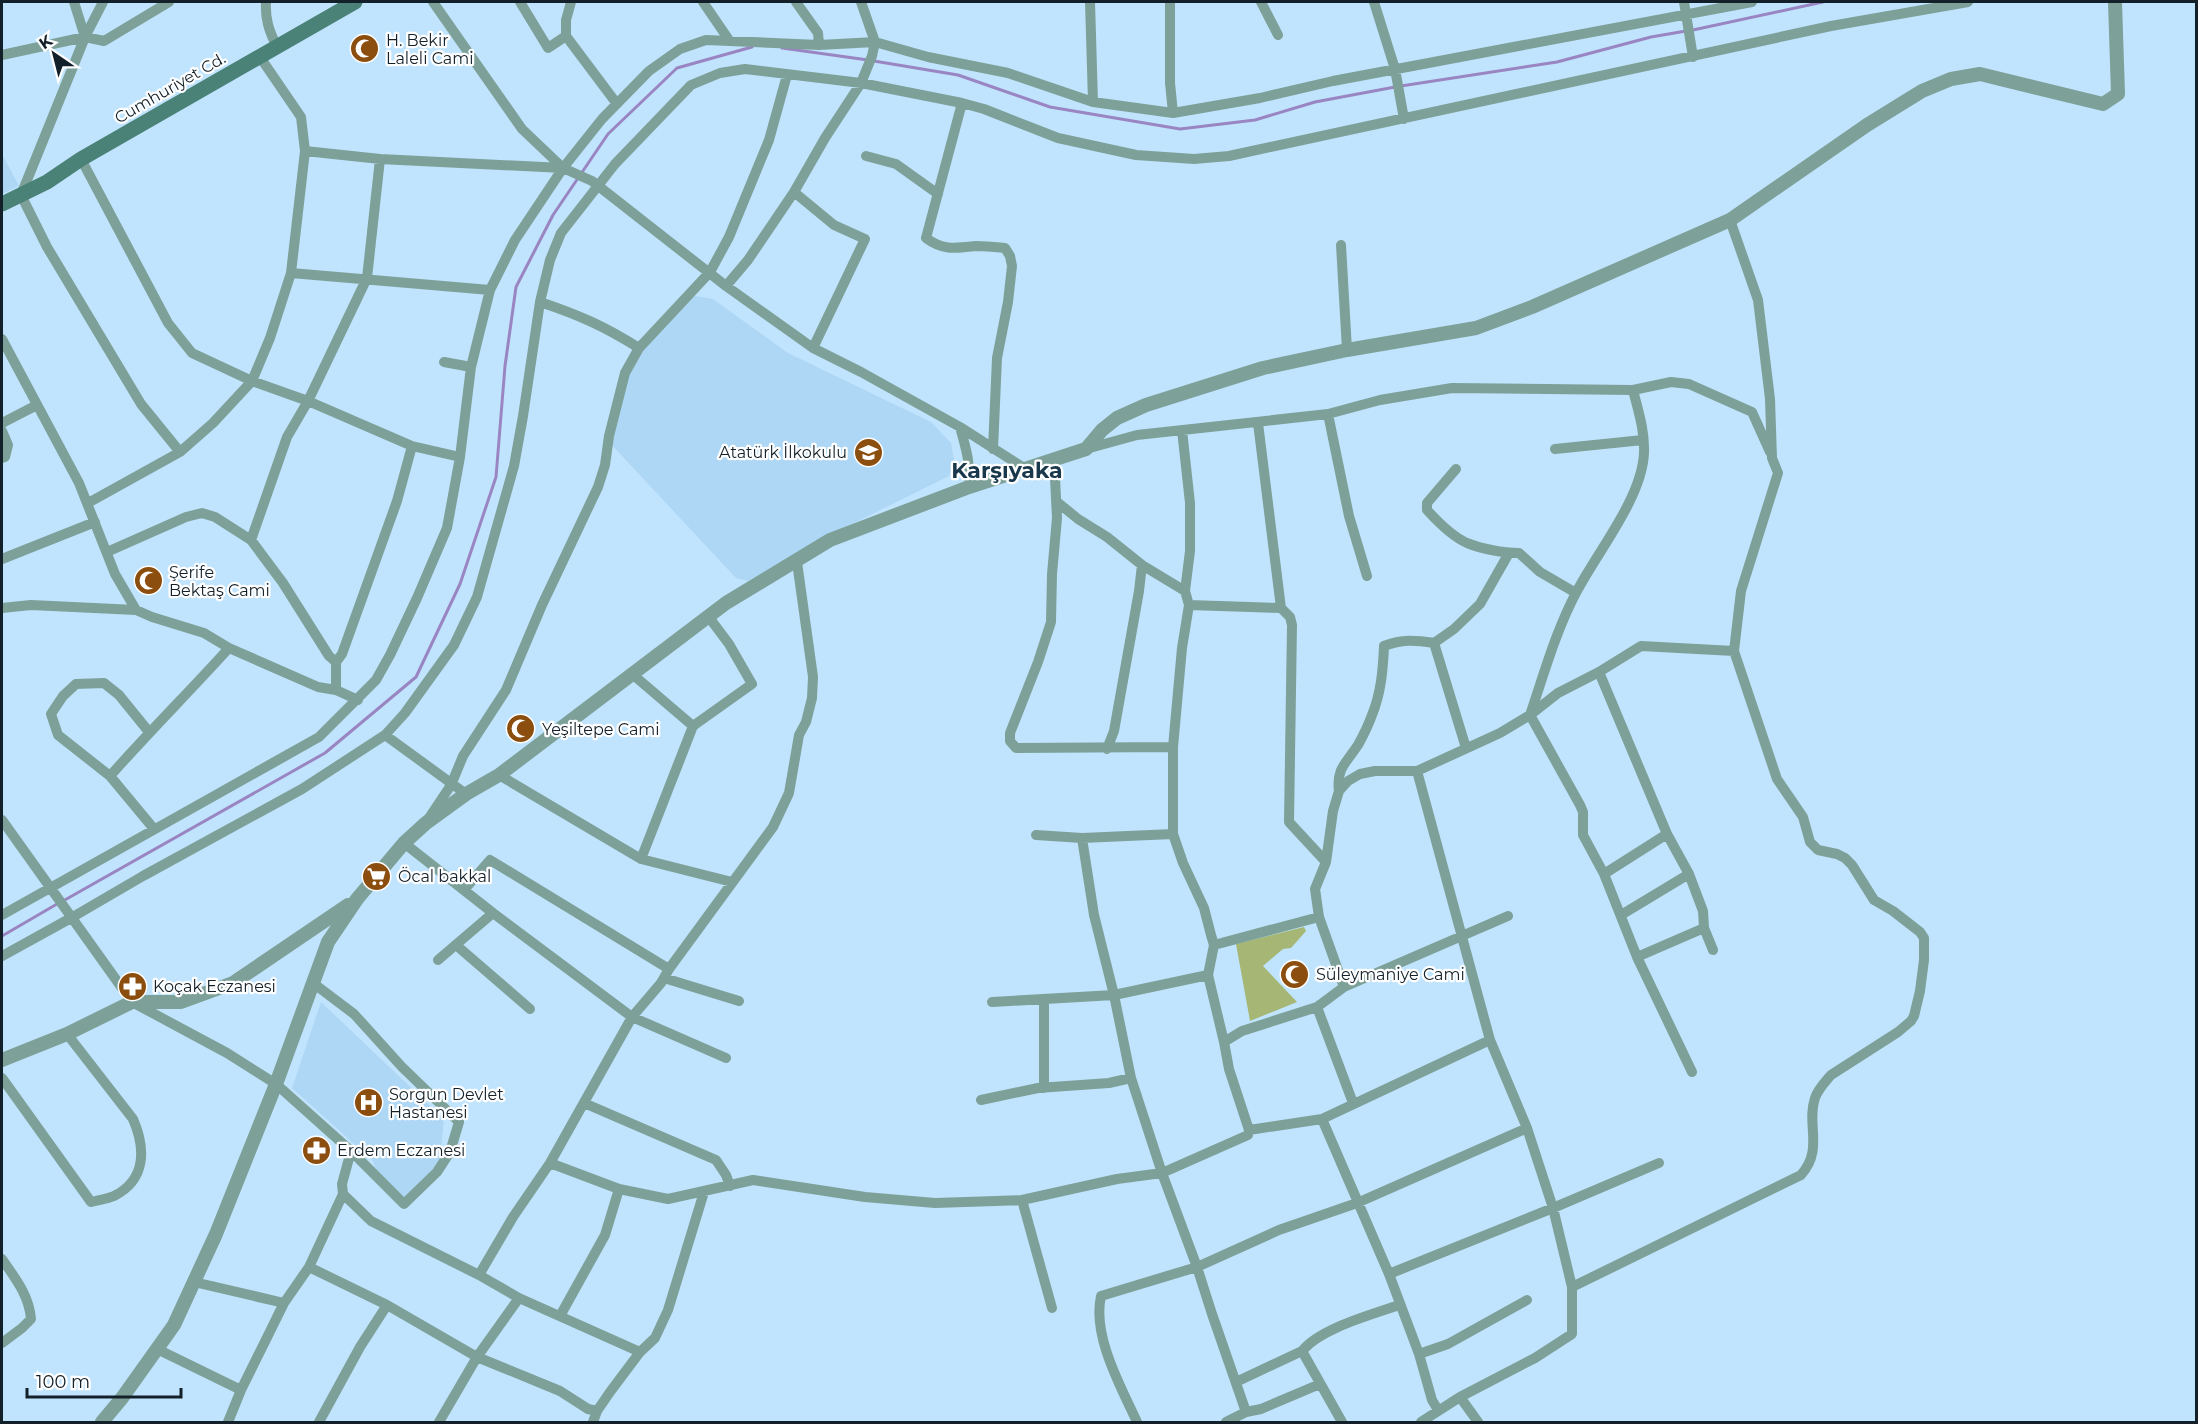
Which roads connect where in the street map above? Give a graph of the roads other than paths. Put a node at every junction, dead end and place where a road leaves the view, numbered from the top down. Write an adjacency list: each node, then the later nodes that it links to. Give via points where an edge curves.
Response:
1 (74, 2): 23 (street)
2 (103, 2): 23 (street)
3 (170, 2): 23 (street, via 104,41)
4 (266, 2): 27 (street, via 267,26)
5 (355, 2): 27 (main road, Cumhuriyet Cd.)
6 (433, 2): 43 (street, via 522,129)
7 (520, 2): 22 (street, via 548,48)
8 (571, 2): 22 (street)
9 (703, 2): 24 (street)
10 (796, 2): 26 (street, via 818,33)
11 (861, 2): 25 (street)
12 (1090, 2): 34 (street)
13 (1170, 2): 37 (street)
14 (1261, 2): 21 (street)
15 (1374, 2): 31 (street)
16 (1684, 2): 20 (street)
17 (1752, 2): 20 (street)
18 (1968, 2): 28 (street)
19 (2115, 2): 49 (street, via 2118,94 2103,105 1980,74 1951,79 1913,96)
20 (1686, 18): 28 (street); 31 (street)
21 (1278, 35)
22 (566, 36): 36 (street)
23 (85, 37): 29 (street); 47 (street)
24 (729, 40): 26 (street); 36 (street, via 706,40 680,49 649,71)
25 (875, 42): 26 (street); 33 (street); 34 (street, via 1008,73)
26 (819, 45)
27 (277, 46): 30 (main road, Cumhuriyet Cd.)
28 (1692, 53): 38 (street)
29 (2, 56)
30 (260, 57): 39 (street, via 301,117); 41 (main road, Cumhuriyet Cd.)
31 (1395, 69): 37 (street); 38 (street)
32 (788, 75): 33 (street); 44 (street, via 745,69 720,73 691,85); 51 (street, via 769,140 729,237)
33 (862, 79): 35 (street); 45 (street)
34 (1093, 102): 37 (street)
35 (962, 103): 38 (street, via 1058,138 1136,154 1194,159 1229,156); 46 (street)
36 (616, 104): 43 (street)
37 (1173, 113)
38 (1403, 114)
39 (305, 151): 42 (street); 52 (street)
40 (866, 156): 46 (street, via 896,164)
41 (81, 159): 47 (main road, Cumhuriyet Cd.); 63 (street, via 168,323 192,352)
42 (380, 159): 43 (street); 53 (street)
43 (563, 168): 44 (street); 55 (street, via 515,240)
44 (594, 184): 51 (street); 56 (street, via 561,233)
45 (794, 192): 54 (street); 59 (street, via 834,225 865,239)
46 (938, 194): 75 (street, via 926,238 946,249 1005,248 1010,256 1008,302 997,358)
47 (21, 195): 48 (main road, Cumhuriyet Cd.); 78 (street, via 47,247 141,404)
48 (2, 204)
49 (1730, 220): 60 (street, via 1490,324); 82 (street, via 1758,300)
50 (1341, 246): 60 (street)
51 (710, 272): 54 (street); 58 (street)
52 (291, 273): 53 (street); 63 (street)
53 (367, 278): 55 (street); 65 (street)
54 (726, 286): 59 (street)
55 (490, 290): 62 (street)
56 (540, 302): 58 (street, via 585,318); 114 (street, via 514,466 477,597 454,645)
57 (2, 339): 66 (street)
58 (639, 348): 121 (street, via 625,373 598,487 506,690 464,756)
59 (813, 348): 70 (street)
60 (1347, 350): 76 (street, via 1263,369 1146,405 1110,424)
61 (444, 362): 62 (street)
62 (471, 368): 79 (street)
63 (252, 381): 65 (street); 78 (street)
64 (1633, 390): 67 (street, via 1452,388 1380,400); 73 (street); 82 (street, via 1671,382 1689,384 1752,411)
65 (308, 401): 74 (street); 89 (street, via 287,437)
66 (38, 405): 68 (street); 87 (street)
67 (1328, 414): 69 (street); 95 (street)
68 (2, 423)
69 (1258, 423): 71 (street); 100 (street)
70 (960, 427): 75 (street); 85 (street, via 968,453)
71 (1182, 430): 76 (street, via 1137,435); 96 (street, via 1190,503)
72 (2, 431): 80 (street, via 8,445)
73 (1643, 440): 77 (street); 97 (street, via 1636,489)
74 (412, 446): 79 (street); 106 (street, via 397,501)
75 (993, 449): 83 (street)
76 (1086, 449): 81 (street)
77 (1556, 449)
78 (180, 452): 87 (street)
79 (460, 457): 110 (street, via 447,528 390,656)
80 (2, 458)
81 (1054, 458): 83 (street); 86 (street)
82 (1773, 458): 105 (street, via 1778,473 1741,591)
83 (1024, 468): 85 (street)
84 (1455, 469): 91 (street, via 1427,503 1427,510 1466,543)
85 (969, 487): 93 (street, via 830,540)
86 (1056, 501): 94 (street); 117 (street, via 1051,622 1010,741 1016,748)
87 (88, 503): 88 (street)
88 (95, 522): 90 (street); 92 (street)
89 (251, 540): 90 (street, via 202,513); 106 (street, via 328,656)
90 (106, 552): 101 (street)
91 (1509, 553): 97 (street, via 1519,553 1540,572); 103 (street, via 1480,603)
92 (2, 559)
93 (797, 561): 102 (street); 136 (street, via 813,698 799,735 789,794 782,811)
94 (1142, 565): 96 (street); 117 (street, via 1114,731)
95 (1367, 576)
96 (1185, 591): 98 (street)
97 (1575, 593): 111 (street)
98 (1189, 605): 100 (street); 115 (street)
99 (2, 608): 101 (street, via 31,605)
100 (1281, 608): 133 (street, via 1292,625 1289,822)
101 (136, 610): 104 (street, via 204,633)
102 (708, 616): 108 (street); 112 (street, via 752,684)
103 (1434, 643): 116 (street); 122 (street, via 1410,639 1384,646 1382,684 1358,744 1342,766 1337,779)
104 (229, 648): 109 (street, via 318,687); 113 (street)
105 (1734, 651): 107 (street, via 1641,646); 199 (street, via 1777,779 1803,817 1813,847 1845,858 1874,900 1924,938 1924,969 1914,1016 1898,1032 1823,1084 1814,1099 1811,1160 1801,1175)
106 (336, 662): 109 (street)
107 (1599, 672): 111 (street, via 1558,693); 128 (street)
108 (632, 673): 112 (street); 119 (street)
109 (336, 690): 110 (street)
110 (358, 700): 126 (street, via 319,737)
111 (1530, 715): 116 (street); 134 (street, via 1583,812 1583,835)
112 (693, 726): 132 (street)
113 (149, 732): 120 (street); 120 (street, via 104,683 76,684 63,696 51,714 58,735)
114 (385, 735): 121 (street); 145 (street, via 302,789)
115 (1173, 747): 117 (street); 127 (street)
116 (1466, 748): 118 (street)
117 (1107, 749)
118 (1417, 771): 122 (street, via 1360,774); 147 (street)
119 (498, 775): 123 (street); 132 (street)
120 (110, 776): 126 (street)
121 (452, 785): 123 (street); 125 (street)
122 (1339, 791): 133 (street)
123 (466, 794): 125 (street)
124 (2, 820): 137 (street)
125 (426, 823): 131 (street)
126 (154, 829): 137 (street)
127 (1173, 834): 130 (street); 149 (street, via 1204,908)
128 (1667, 834): 134 (street); 135 (street)
129 (1036, 835): 130 (street)
130 (1082, 838): 158 (street, via 1094,915)
131 (404, 843): 138 (street); 139 (street)
132 (641, 859): 136 (street)
133 (1326, 862): 144 (street, via 1315,889)
134 (1604, 874): 142 (street)
135 (1689, 874): 142 (street); 146 (street, via 1703,911)
136 (732, 882): 154 (street)
137 (50, 888): 141 (street); 145 (street)
138 (464, 890): 140 (street); 154 (street, via 490,860)
139 (357, 899): 156 (street, via 328,942); 161 (street, via 233,983 181,1002)
140 (493, 913): 148 (street); 165 (street)
141 (2, 915)
142 (1621, 915): 152 (street)
143 (1508, 916): 147 (street)
144 (1319, 917): 149 (street); 157 (street)
145 (71, 918): 151 (street); 161 (street)
146 (1704, 928): 150 (street); 152 (street)
147 (1461, 938): 157 (street); 167 (street)
148 (456, 945): 153 (street); 164 (street)
149 (1214, 945): 155 (street)
150 (1713, 950)
151 (2, 956)
152 (1637, 957): 171 (street)
153 (438, 960)
154 (667, 973): 160 (street); 165 (street)
155 (1208, 975): 158 (street); 168 (street)
156 (313, 983): 174 (street); 182 (street, via 354,1014 459,1122 450,1152 437,1172 404,1204)
157 (1344, 987): 163 (street)
158 (1114, 995): 159 (street); 173 (street)
159 (1044, 999): 162 (street); 175 (street)
160 (739, 1001)
161 (132, 1002): 166 (street); 174 (street)
162 (992, 1002)
163 (1317, 1007): 168 (street, via 1242,1031); 178 (street)
164 (530, 1009)
165 (632, 1017): 169 (street); 177 (street)
166 (67, 1034): 170 (street); 172 (street, via 133,1119 140,1134 142,1158 138,1175 130,1185 113,1196 91,1202)
167 (1490, 1040): 178 (street); 180 (street)
168 (1224, 1042): 181 (street)
169 (726, 1058)
170 (2, 1060)
171 (1692, 1072)
172 (2, 1078)
173 (1131, 1078): 175 (street); 185 (street)
174 (276, 1084): 182 (street); 198 (street)
175 (1044, 1088): 176 (street)
176 (981, 1100)
177 (584, 1103): 183 (street); 186 (street, via 716,1160)
178 (1353, 1103): 179 (street)
179 (1322, 1119): 181 (street); 191 (street)
180 (1527, 1128): 191 (street); 192 (street)
181 (1249, 1130): 185 (street, via 1248,1135)
182 (351, 1152): 189 (street)
183 (550, 1163): 187 (street); 197 (street)
184 (1659, 1163): 192 (street)
185 (1162, 1173): 190 (street); 195 (street)
186 (730, 1186): 188 (street); 190 (street, via 753,1180 935,1203)
187 (619, 1189): 188 (street, via 668,1199); 206 (street, via 604,1234)
188 (704, 1192): 210 (street, via 668,1310 655,1338)
189 (343, 1194): 194 (street); 197 (street, via 371,1221)
190 (1022, 1200): 205 (street)
191 (1357, 1203): 195 (street, via 1279,1230); 196 (street)
192 (1553, 1209): 196 (street); 199 (street)
193 (2, 1259): 207 (street, via 28,1302 31,1318)
194 (309, 1267): 202 (street); 203 (street)
195 (1197, 1267): 213 (street); 224 (street, via 1101,1296 1103,1341)
196 (1389, 1274): 204 (street)
197 (479, 1275): 200 (street)
198 (194, 1281): 202 (street); 208 (street, via 174,1325)
199 (1572, 1287): 216 (street, via 1572,1334 1535,1359)
200 (519, 1298): 206 (street); 212 (street)
201 (1527, 1300): 211 (street, via 1448,1344)
202 (284, 1303): 215 (street)
203 (387, 1305): 212 (street); 222 (street)
204 (1399, 1305): 209 (street, via 1340,1327); 211 (street)
205 (1052, 1308)
206 (560, 1316): 210 (street)
207 (2, 1343)
208 (157, 1348): 215 (street); 220 (street)
209 (1302, 1351): 213 (street); 214 (street)
210 (640, 1352): 219 (street)
211 (1419, 1354): 217 (street)
212 (477, 1357): 219 (street, via 560,1390); 223 (street)
213 (1236, 1382): 218 (street)
214 (1320, 1384): 218 (street); 226 (street)
215 (241, 1390): 221 (street)
216 (1460, 1397): 217 (street); 228 (street)
217 (1438, 1410): 227 (street)
218 (1246, 1412): 225 (street)
219 (595, 1417)
220 (102, 1422)
221 (228, 1422)
222 (319, 1422)
223 (439, 1422)
224 (1137, 1422)
225 (1226, 1422)
226 (1342, 1422)
227 (1421, 1422)
228 (1478, 1422)

